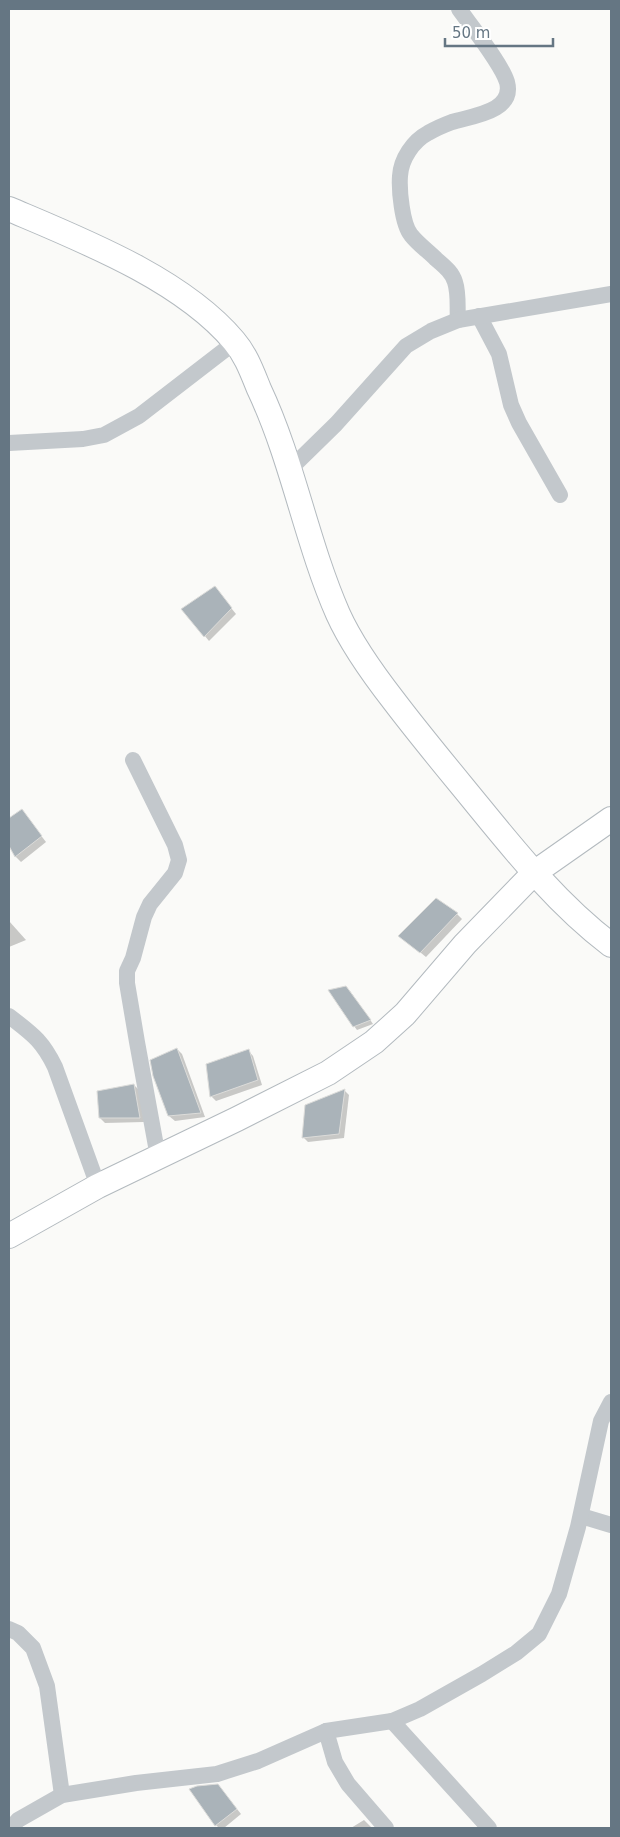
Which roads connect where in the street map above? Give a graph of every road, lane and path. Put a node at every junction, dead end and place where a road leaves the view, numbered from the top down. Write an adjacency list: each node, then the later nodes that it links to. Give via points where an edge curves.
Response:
1 (459, 9): 5 (street, via 502,70 507,95 491,110 426,134 403,160 400,176 401,198 410,234 450,271 457,289)
2 (9, 209): 6 (street, via 133,266 182,295 214,319)
3 (611, 294): 4 (street)
4 (479, 316): 5 (street); 9 (street, via 499,354 511,405 519,423)
5 (458, 320): 8 (street, via 406,346 336,424)
6 (235, 342): 7 (street, via 139,416 104,435); 8 (street, via 273,418)
7 (9, 443)
8 (289, 470): 12 (street, via 321,569 350,639 424,740)
9 (560, 495)
10 (133, 760): 15 (street, via 176,845 179,860 175,873 150,904 127,970)
11 (611, 819): 12 (street)
12 (534, 873): 13 (street); 15 (street, via 465,944 405,1014 374,1042 328,1073)
13 (611, 945)
14 (9, 1016): 16 (street, via 36,1036 48,1053)
15 (158, 1157): 16 (street)
16 (98, 1186): 17 (street)
17 (9, 1236)
18 (611, 1402): 19 (street, via 601,1421)
19 (581, 1516): 20 (street); 22 (street, via 559,1594 539,1634 482,1674)
20 (611, 1526)
21 (9, 1629): 24 (street, via 33,1648 47,1686)
22 (392, 1721): 23 (street); 27 (street)
23 (326, 1731): 24 (street, via 258,1761 217,1774); 26 (street, via 335,1762 348,1784)
24 (62, 1795): 25 (street, via 18,1820)
25 (11, 1828)
26 (386, 1828)
27 (489, 1828)

